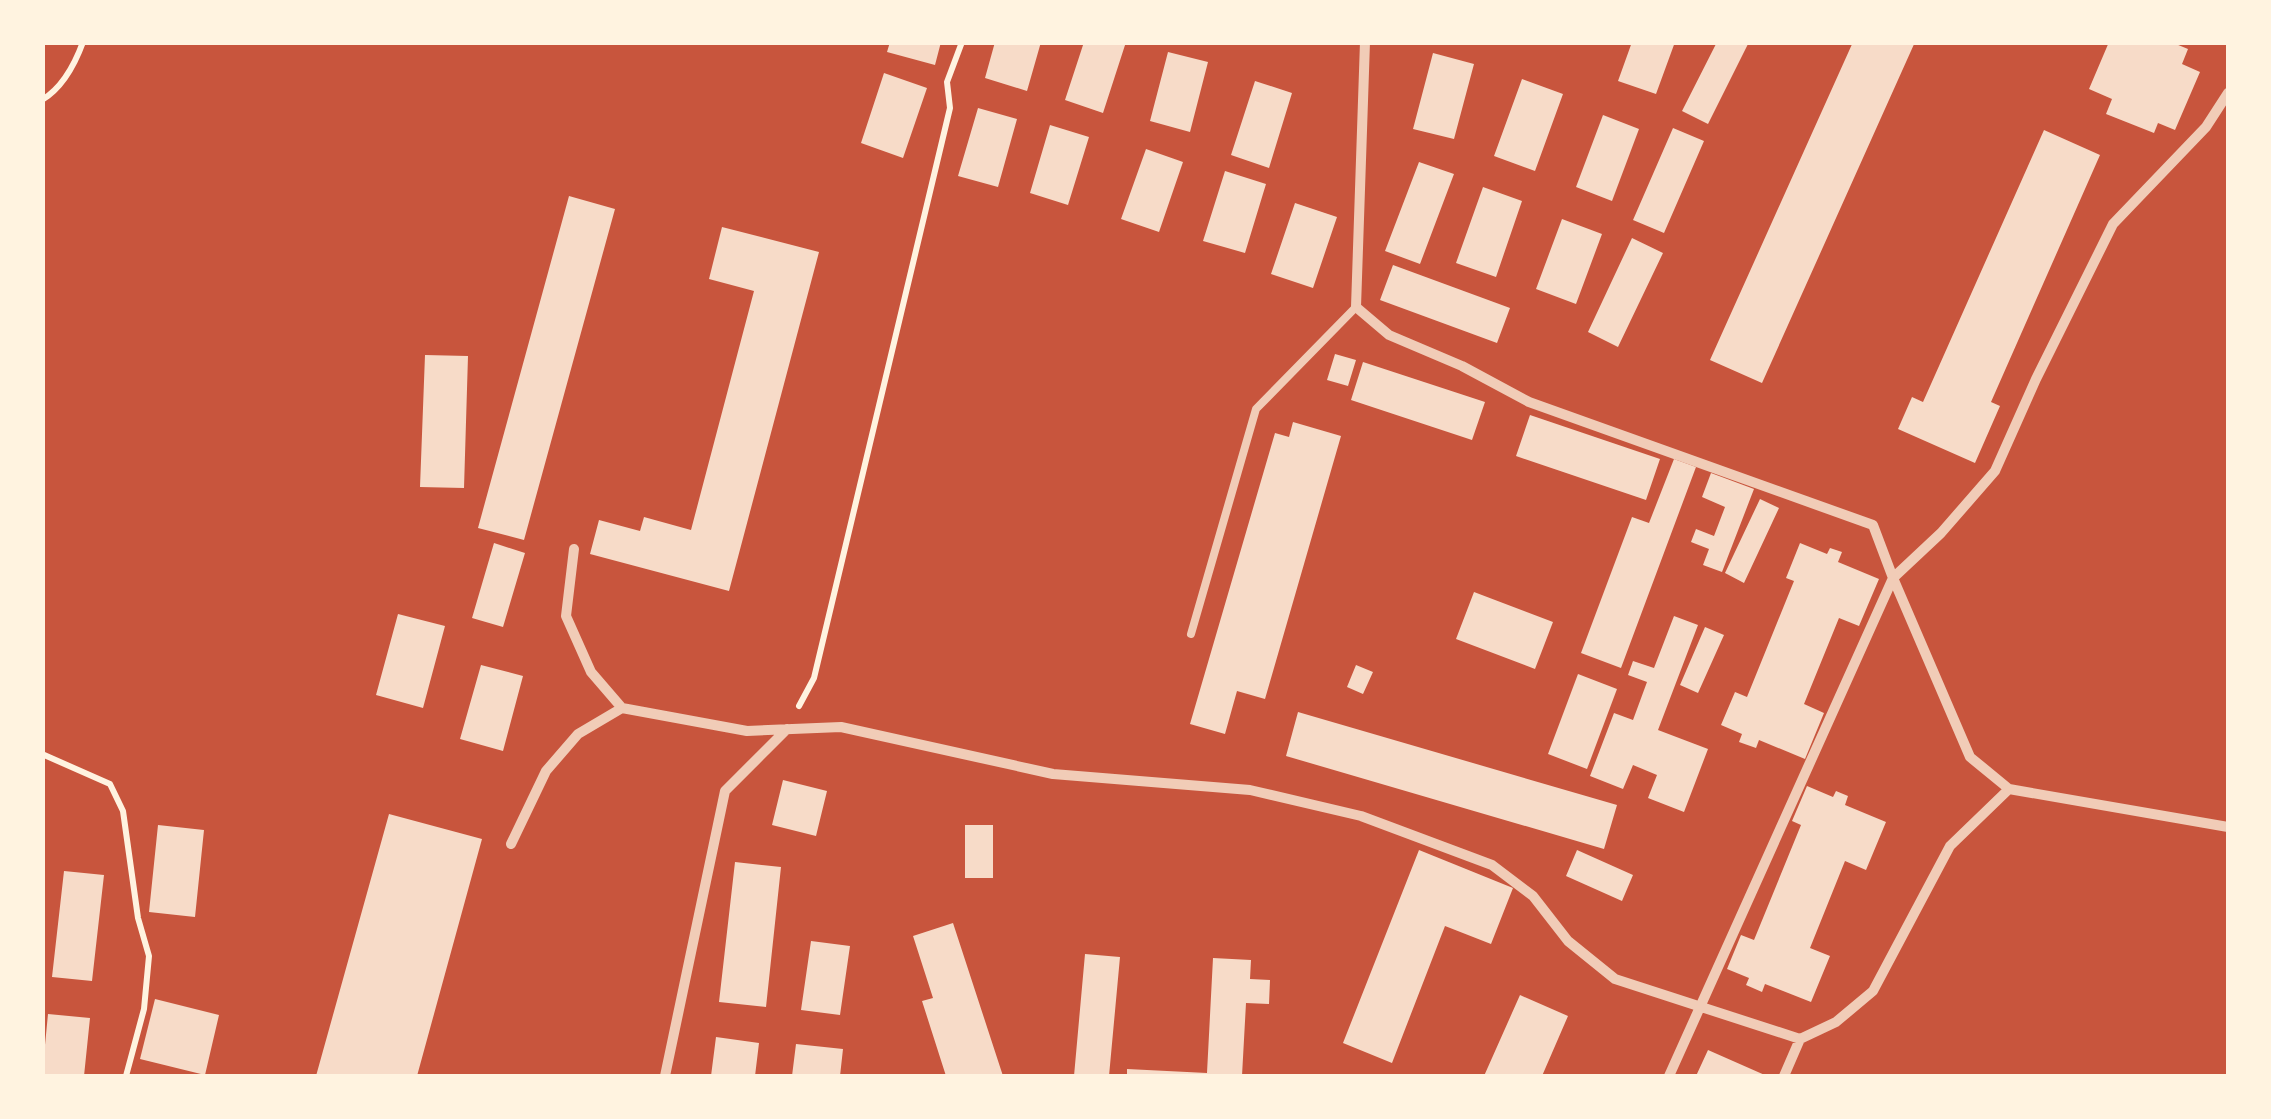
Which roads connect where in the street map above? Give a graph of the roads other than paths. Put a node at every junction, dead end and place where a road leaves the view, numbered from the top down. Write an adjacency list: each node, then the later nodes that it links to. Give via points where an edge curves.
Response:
1 (1365, 42): 3 (street)
2 (2228, 93): 5 (street, via 2206,128 2113,224 1995,471)
3 (1356, 307): 5 (street, via 1388,335 1529,402 1873,525); 6 (lane, via 1256,409)
4 (574, 549): 7 (street, via 566,616 592,672)
5 (1892, 578): 9 (street, via 1970,756); 12 (street)
6 (1191, 634)
7 (622, 708): 8 (street, via 720,729); 11 (street, via 578,734 546,770)
8 (787, 729): 12 (street, via 841,727 1053,774 1250,790 1361,816 1492,866 1533,896 1568,942 1615,979); 14 (street, via 726,791)
9 (2009, 789): 10 (street); 13 (street, via 1950,846 1874,991)
10 (2228, 827)
11 (511, 844)
12 (1701, 1005): 13 (street); 15 (street)
13 (1800, 1040): 16 (street)
14 (665, 1076)
15 (1669, 1076)
16 (1784, 1076)

